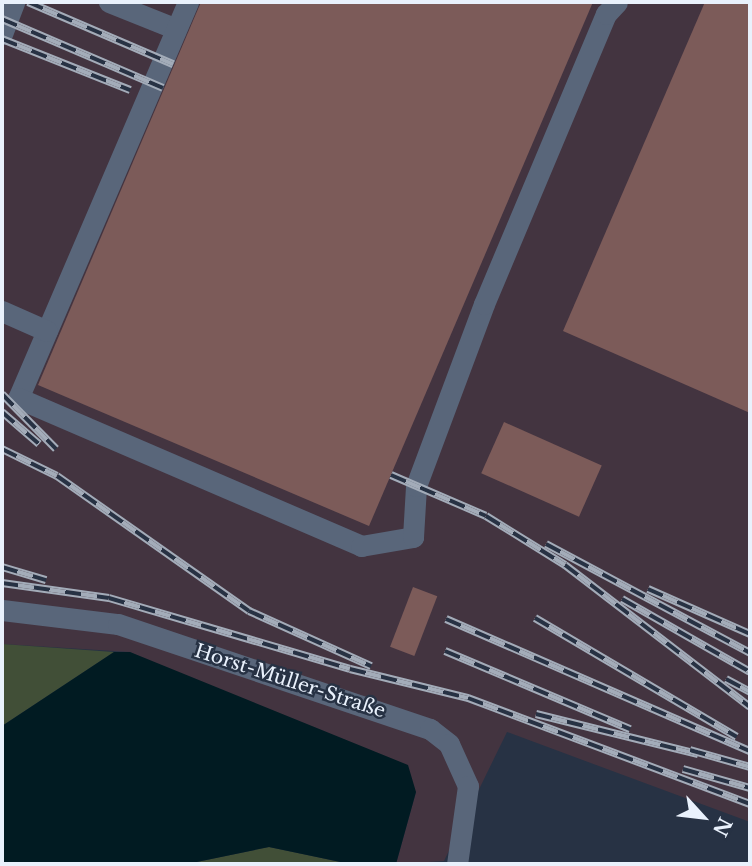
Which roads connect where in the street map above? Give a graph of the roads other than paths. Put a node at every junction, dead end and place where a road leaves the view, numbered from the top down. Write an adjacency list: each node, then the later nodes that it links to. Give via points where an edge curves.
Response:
1 (14, 2): 6 (street)
2 (109, 2): 5 (street)
3 (188, 2): 5 (street)
4 (617, 2): 8 (street, via 606,14 484,304 416,486 413,537 361,546 18,398)
5 (176, 29): 8 (street)
6 (2, 34)
7 (2, 311): 8 (street)
8 (47, 331)
9 (2, 610): 10 (street, Horst-Müller-Straße, via 118,624 430,729 449,744 468,786)
10 (457, 864)

